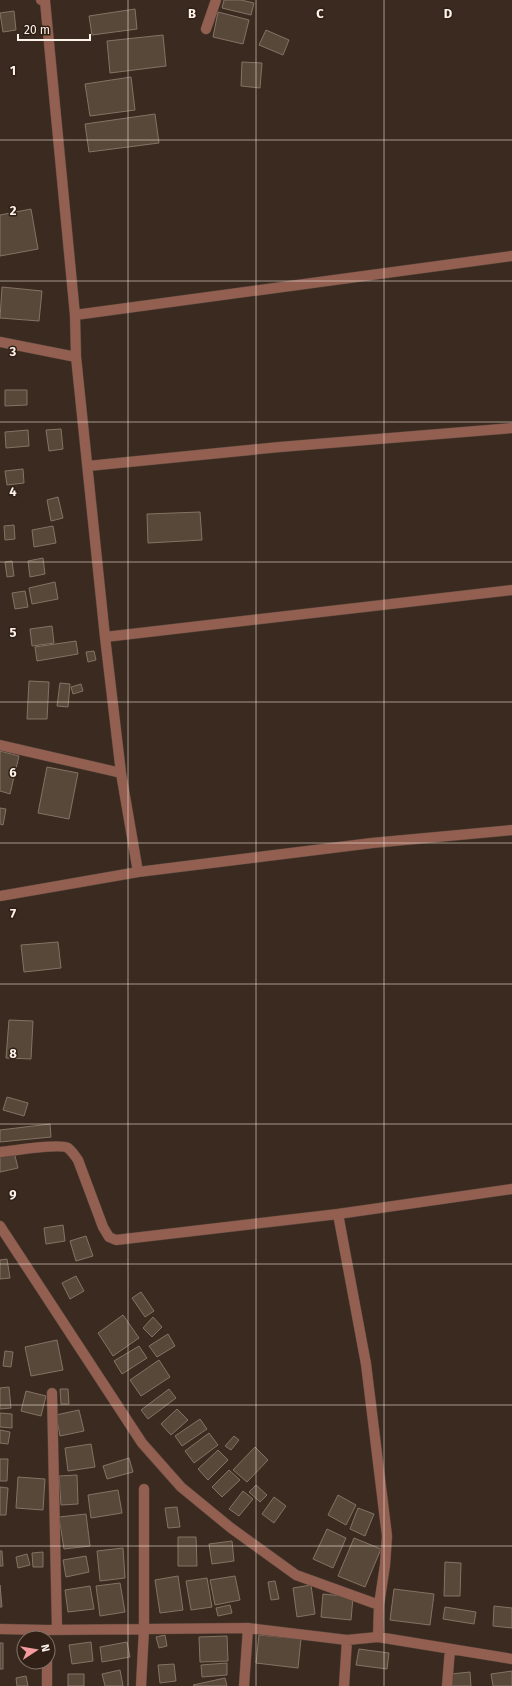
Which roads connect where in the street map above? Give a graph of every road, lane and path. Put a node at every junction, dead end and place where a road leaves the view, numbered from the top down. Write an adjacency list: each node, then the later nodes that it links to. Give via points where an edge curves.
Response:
1 (43, 0): 5 (street)
2 (216, 0): 3 (street)
3 (206, 29)
4 (512, 256): 5 (street)
5 (75, 315): 7 (street)
6 (0, 342): 7 (street)
7 (76, 357): 9 (street)
8 (512, 428): 9 (street)
9 (88, 466): 11 (street)
10 (512, 590): 11 (street)
11 (105, 637): 13 (street)
12 (0, 745): 13 (street)
13 (121, 773): 15 (street)
14 (512, 830): 15 (street, via 372,843)
15 (138, 872): 16 (street)
16 (0, 896)
17 (0, 1152): 19 (street, via 67,1147 78,1160 103,1227 109,1237 116,1240)
18 (512, 1189): 19 (street)
19 (338, 1214): 23 (street, via 366,1364 387,1536)
20 (0, 1226): 23 (street, via 142,1443 181,1487 231,1528 296,1575)
21 (52, 1393): 28 (street)
22 (144, 1489): 26 (street)
23 (379, 1605): 30 (street)
24 (248, 1628): 26 (street); 31 (street); 37 (street)
25 (0, 1629): 27 (street)
26 (144, 1629): 29 (street); 36 (street)
27 (16, 1630)
28 (50, 1630)
29 (56, 1633)
30 (378, 1637): 31 (street); 32 (street)
31 (347, 1640): 38 (street)
32 (450, 1650): 33 (street); 39 (street)
33 (512, 1659)
34 (46, 1670): 35 (street)
35 (47, 1686)
36 (141, 1686)
37 (244, 1686)
38 (344, 1686)
39 (447, 1686)

